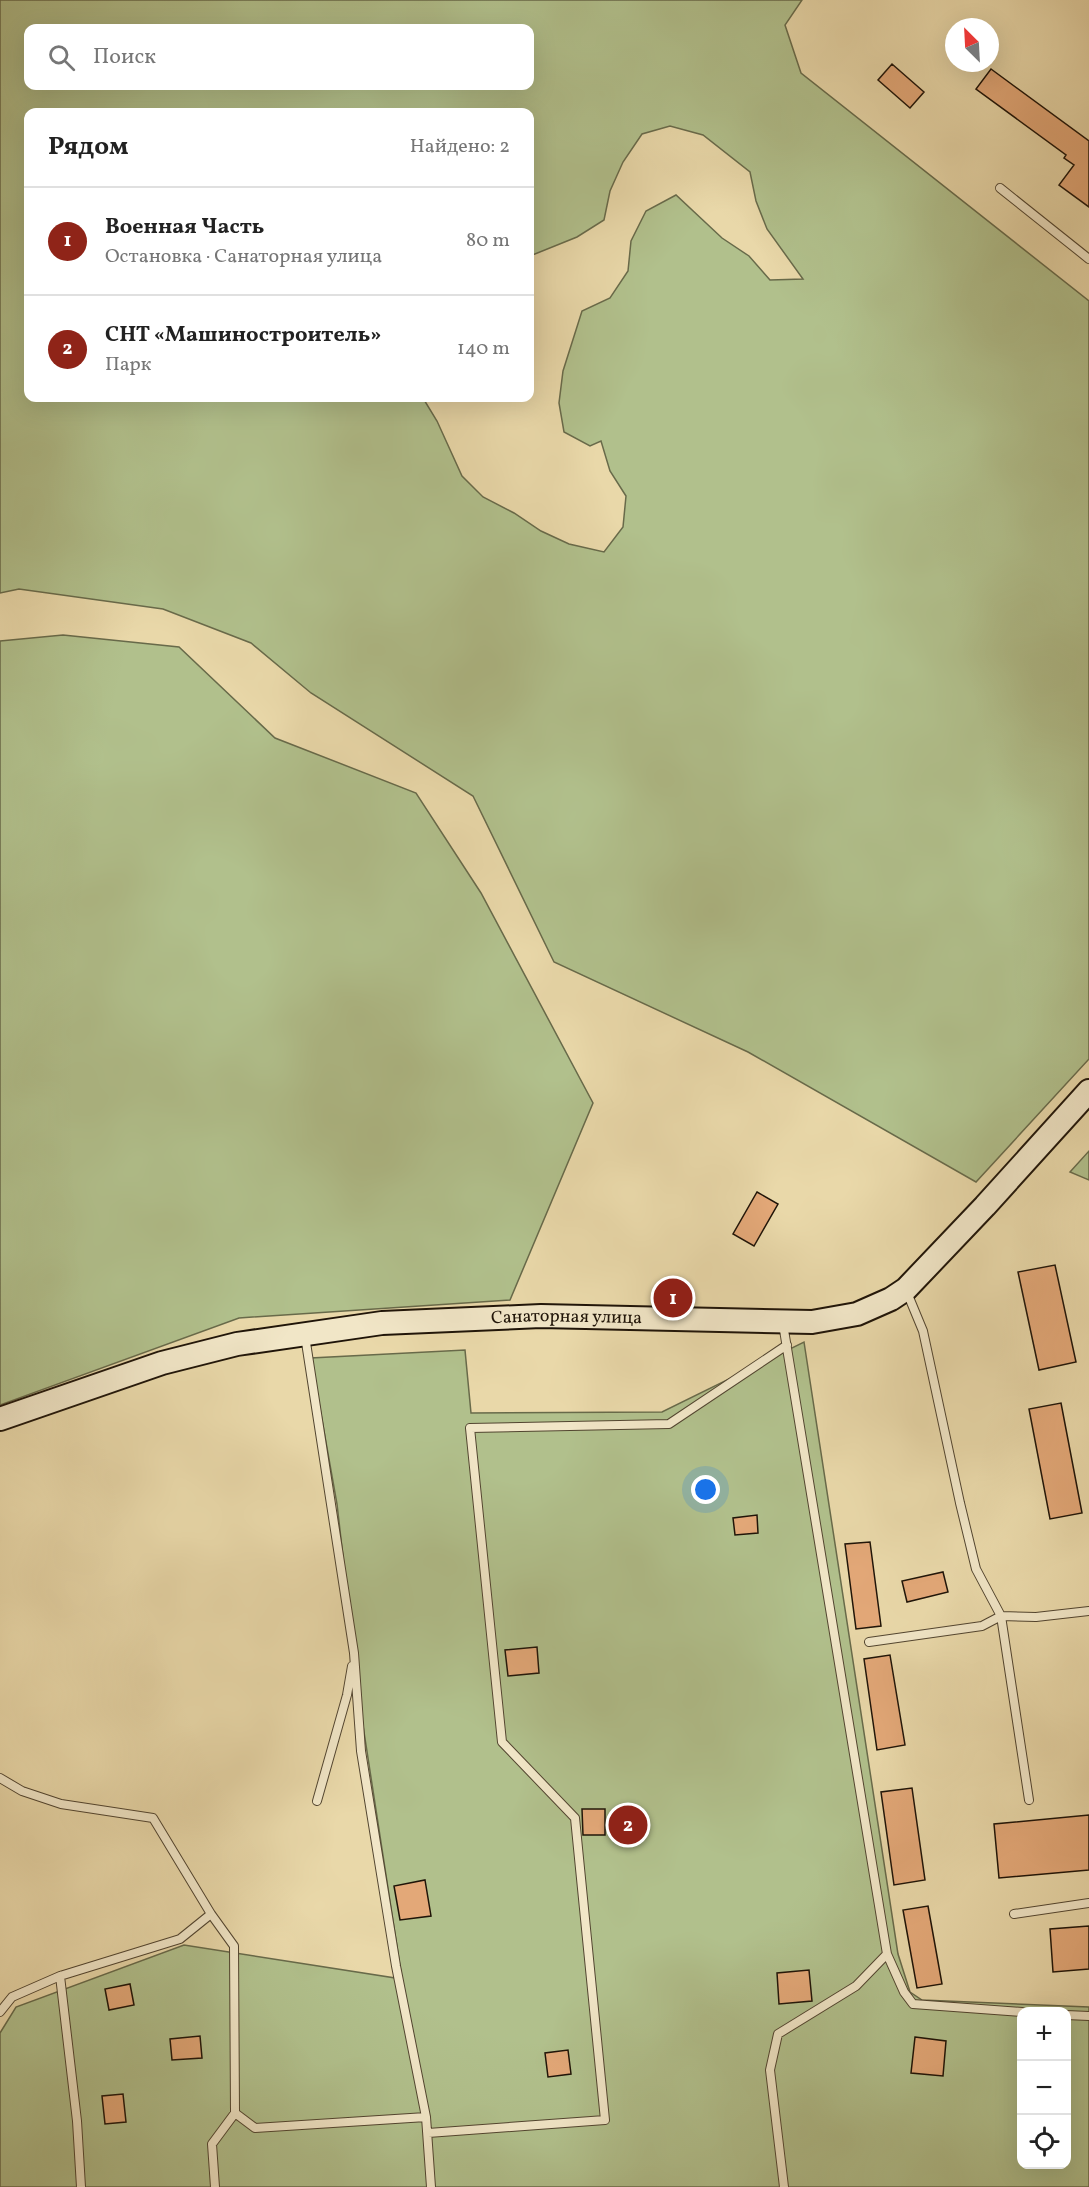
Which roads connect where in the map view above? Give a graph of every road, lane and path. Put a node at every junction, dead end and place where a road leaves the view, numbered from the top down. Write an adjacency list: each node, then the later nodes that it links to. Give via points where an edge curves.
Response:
1 (1000, 188): 2 (lane)
2 (1089, 259)
3 (1089, 1091): 4 (street, Санаторная улица)
4 (906, 1289): 6 (street, Санаторная улица, via 857,1314 812,1322); 9 (lane, via 923,1331 976,1569)
5 (305, 1334): 6 (street, Санаторная улица, via 382,1323 541,1316 666,1317); 7 (street, Санаторная улица, via 237,1344 162,1363); 11 (lane)
6 (785, 1334): 18 (lane); 26 (lane, via 669,1424 470,1428 502,1742 575,1818 605,2120)
7 (0, 1419)
8 (1089, 1611): 9 (lane)
9 (1001, 1616): 10 (lane, via 982,1626); 13 (lane)
10 (869, 1642)
11 (354, 1653): 14 (lane, via 347,1695); 25 (lane, via 361,1750 396,1966)
12 (0, 1778): 16 (lane, via 22,1791 61,1804 153,1818)
13 (1029, 1800)
14 (317, 1801)
15 (1089, 1903): 17 (lane)
16 (211, 1914): 19 (lane, via 180,1939); 24 (lane, via 234,1946)
17 (1014, 1914)
18 (887, 1954): 21 (lane, via 903,1992 914,2004); 30 (lane, via 856,1986 778,2034 770,2070)
19 (60, 1976): 20 (lane, via 12,1997); 27 (lane)
20 (0, 2012)
21 (1017, 2012)
22 (1071, 2015): 23 (lane)
23 (1089, 2016)
24 (235, 2113): 25 (lane, via 255,2127); 28 (lane, via 213,2144)
25 (426, 2117): 26 (lane)
26 (428, 2133): 29 (lane)
27 (81, 2187)
28 (215, 2187)
29 (432, 2187)
30 (784, 2187)

